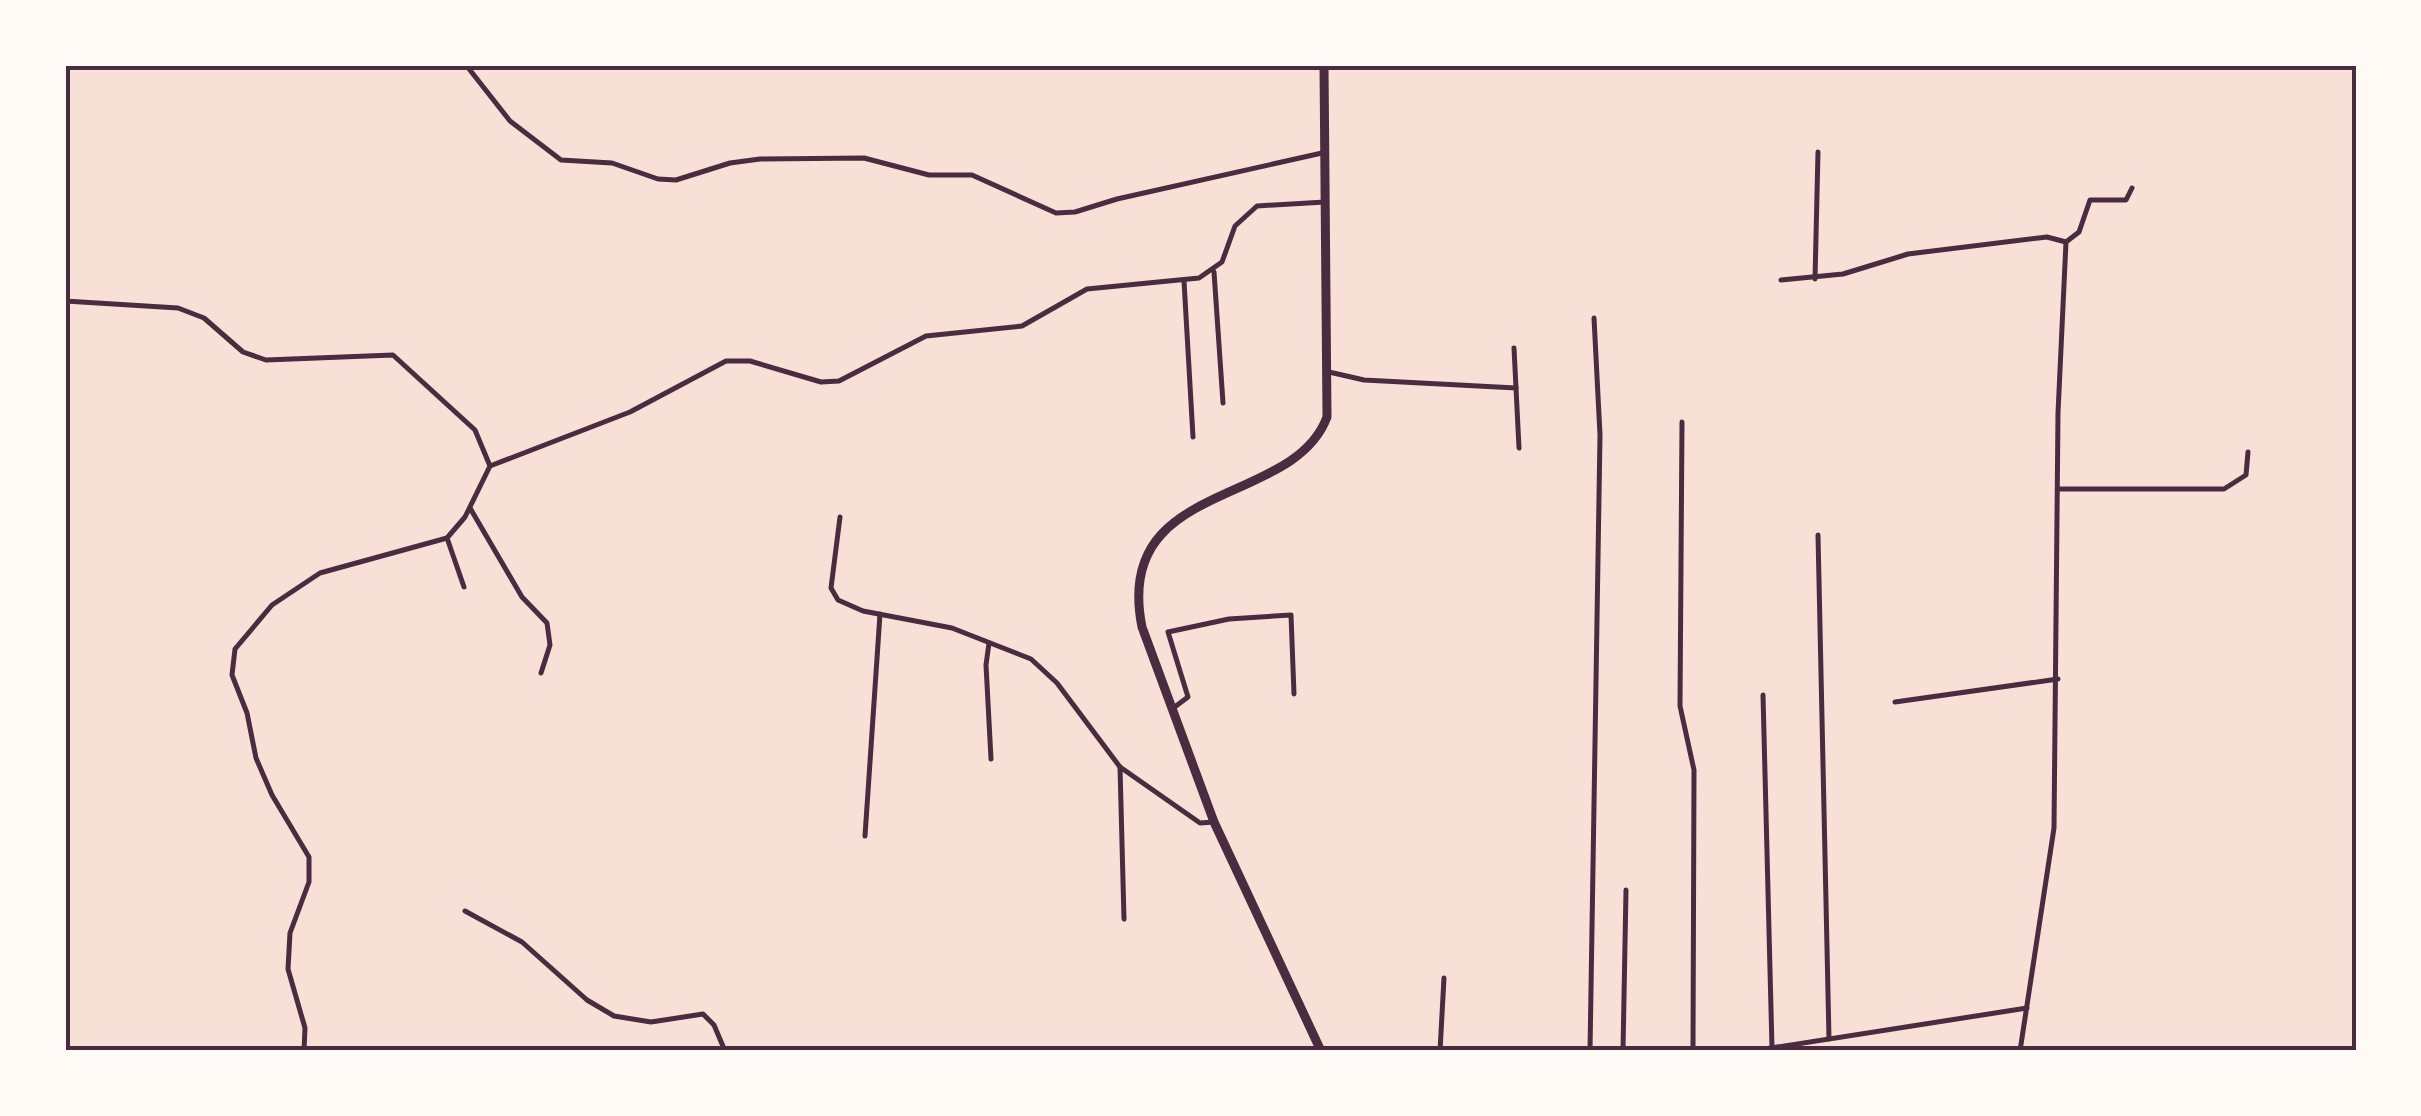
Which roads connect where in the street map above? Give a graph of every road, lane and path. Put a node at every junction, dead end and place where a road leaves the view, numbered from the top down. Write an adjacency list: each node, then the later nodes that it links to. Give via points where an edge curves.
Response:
1 (466, 65): 4 (street, via 510,120 560,160 612,164 658,179 676,180 730,162 864,158 929,175 972,175 1056,212 1075,212)
2 (1324, 65): 4 (main road)
3 (1818, 152): 9 (street)
4 (1324, 153): 6 (main road)
5 (2132, 188): 7 (street, via 2126,200 2090,200 2080,232)
6 (1324, 202): 8 (street, via 1257,206 1235,226); 15 (main road)
7 (2066, 242): 9 (street, via 2047,237 1923,252); 23 (street)
8 (1214, 272): 11 (street); 17 (street)
9 (1815, 278): 10 (street)
10 (1781, 280)
11 (1184, 281): 19 (street); 22 (street, via 1087,289 1008,330 939,332 839,381 726,361 630,412)
12 (65, 301): 22 (street, via 178,308 266,360 393,355 475,430)
13 (1594, 318): 53 (street, via 1600,453)
14 (1514, 348): 16 (street)
15 (1329, 372): 16 (street); 36 (main road, via 1327,417 1314,440 1176,521 1152,544 1139,571 1142,628)
16 (1516, 388): 20 (street)
17 (1223, 404)
18 (1682, 422): 55 (street, via 1679,654 1680,706 1694,770)
19 (1192, 436)
20 (1519, 448)
21 (2248, 452): 23 (street, via 2246,475 2224,490)
22 (490, 466): 24 (street)
23 (2059, 489): 32 (street)
24 (470, 507): 27 (street); 31 (street, via 522,597 548,622 550,645)
25 (840, 517): 29 (street, via 831,588 850,606)
26 (1818, 535): 46 (street)
27 (447, 538): 28 (street); 49 (street, via 320,573 272,605 235,649 232,675 256,758 309,857 288,969 305,1028)
28 (464, 586)
29 (880, 614): 30 (street, via 923,619); 40 (street)
30 (989, 643): 37 (street); 38 (street, via 1044,668)
31 (541, 673)
32 (2058, 679): 35 (street); 45 (street, via 2049,886)
33 (1294, 694): 36 (street, via 1291,615 1229,619 1168,632 1188,698)
34 (1763, 695): 48 (street)
35 (1895, 702)
36 (1172, 709): 39 (main road)
37 (991, 759)
38 (1120, 768): 39 (street, via 1200,823); 43 (street)
39 (1214, 822): 51 (main road)
40 (864, 836)
41 (1626, 890): 54 (street)
42 (465, 911): 50 (street, via 522,942 614,1016 651,1022 703,1014)
43 (1124, 919)
44 (1444, 978): 52 (street)
45 (2027, 1008): 46 (street); 58 (street)
46 (1828, 1039): 47 (street)
47 (1818, 1040): 48 (street); 57 (street)
48 (1772, 1048): 56 (street)
49 (304, 1051)
50 (726, 1051)
51 (1321, 1051)
52 (1440, 1051)
53 (1590, 1051)
54 (1623, 1051)
55 (1692, 1051)
56 (1752, 1051)
57 (1818, 1051)
58 (2020, 1051)

